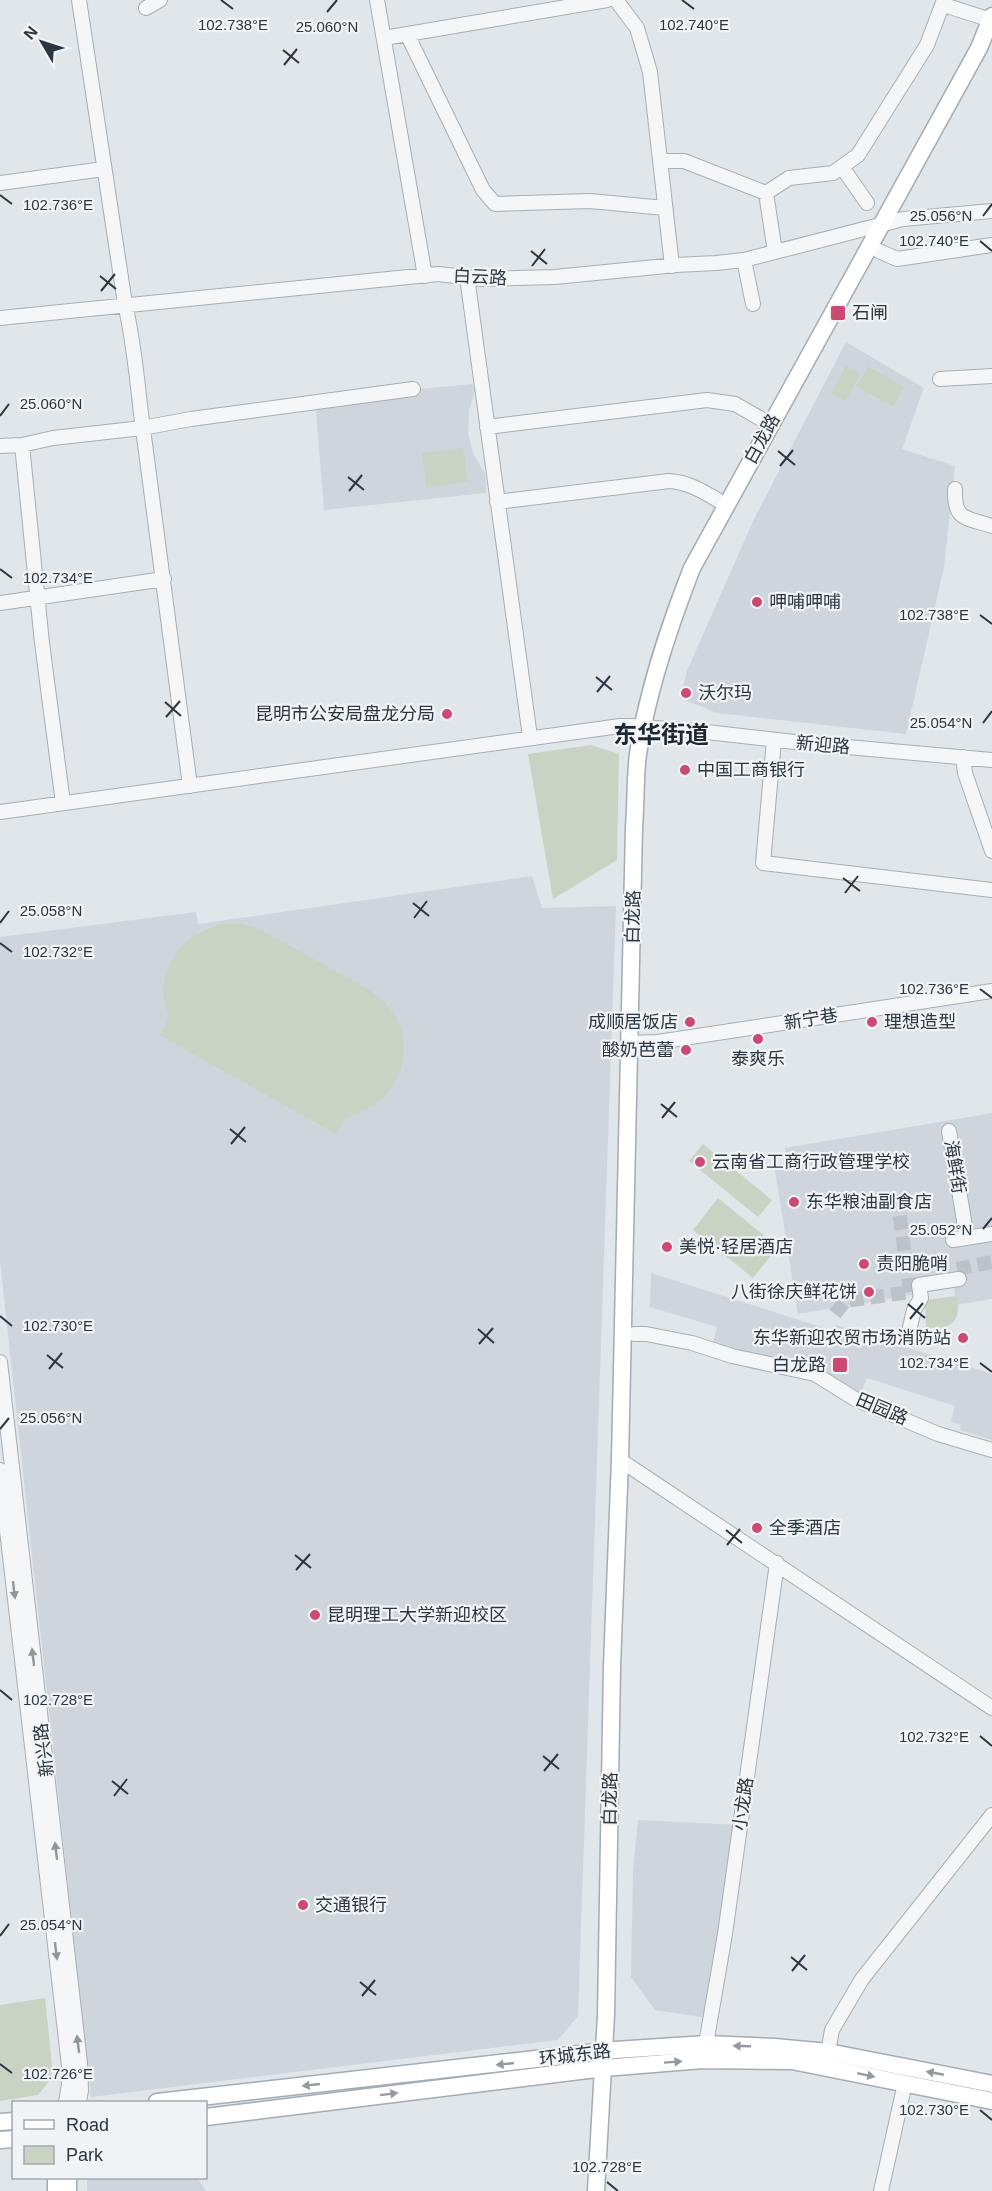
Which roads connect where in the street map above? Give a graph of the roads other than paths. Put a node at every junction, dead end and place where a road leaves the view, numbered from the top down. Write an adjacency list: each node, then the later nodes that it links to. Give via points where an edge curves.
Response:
1 (79, 0): 14 (street)
2 (160, 0): 7 (street)
3 (377, 0): 10 (street)
4 (608, 0): 9 (street)
5 (616, 0): 12 (street, via 637,28 650,72)
6 (944, 3): 8 (street); 13 (street, via 927,45 875,129 858,155)
7 (146, 8)
8 (991, 18): 20 (main road, 白龙路)
9 (407, 34): 10 (street); 18 (street, via 483,189 495,204 590,201)
10 (384, 38): 26 (street)
11 (992, 46): 20 (main road, 白龙路)
12 (660, 161): 16 (street, via 684,161); 18 (street)
13 (842, 167): 16 (street, via 833,173 789,178); 17 (street)
14 (104, 169): 15 (street); 28 (street)
15 (0, 183)
16 (766, 193): 23 (street)
17 (867, 203)
18 (665, 208): 25 (street)
19 (992, 211): 20 (street, 白云路)
20 (888, 223): 22 (main road, 白龙路); 23 (street, 白云路); 34 (main road, 白龙路)
21 (992, 245): 22 (street, via 897,260)
22 (879, 251): 46 (main road, 白龙路, via 702,573)
23 (775, 252): 24 (street, 白云路)
24 (744, 260): 25 (street, 白云路); 29 (street)
25 (672, 266): 27 (street, 白云路, via 555,277)
26 (425, 276): 27 (street, 白云路); 28 (street, 白云路)
27 (467, 277): 35 (street)
28 (125, 304): 30 (street, 白云路); 36 (street, via 132,331)
29 (753, 304)
30 (0, 318)
31 (992, 376): 32 (street)
32 (940, 379)
33 (413, 389): 36 (street)
34 (770, 424): 35 (street, via 735,404 707,400); 41 (main road, 白龙路)
35 (487, 427): 40 (street)
36 (142, 428): 37 (street); 43 (street)
37 (22, 445): 38 (street); 44 (street)
38 (0, 446)
39 (956, 489): 42 (street, via 954,507 961,516)
40 (497, 502): 41 (street, via 669,481 691,485); 47 (street)
41 (726, 505): 46 (main road, 白龙路, via 679,601)
42 (992, 526)
43 (164, 579): 44 (street); 51 (street)
44 (38, 598): 45 (street); 52 (street)
45 (0, 603)
46 (648, 727): 47 (street, 新迎路, via 620,726); 48 (street, 新迎路); 57 (main road, 白龙路)
47 (530, 737): 51 (street, 新迎路)
48 (774, 740): 49 (street, 新迎路); 55 (street, via 763,863)
49 (963, 757): 50 (street, 新迎路); 54 (street)
50 (992, 760)
51 (190, 786): 52 (street, 新迎路)
52 (63, 804): 53 (street, 新迎路)
53 (0, 812)
54 (992, 850)
55 (992, 890)
56 (992, 991): 57 (street, 新宁巷, via 658,1042)
57 (636, 1042): 62 (main road, 白龙路); 66 (main road, 白龙路)
58 (949, 1131): 59 (street, 海鲜街, via 960,1239)
59 (992, 1234)
60 (959, 1279): 61 (street, via 919,1285 921,1298)
61 (910, 1327)
62 (634, 1334): 65 (street, 田园路, via 692,1343 815,1374 855,1400 938,1434); 66 (main road, 白龙路)
63 (0, 1362): 64 (street, 新兴路)
64 (2, 1411): 77 (street, 新兴路, one-way to 64, via 80,2063)
65 (992, 1450)
66 (625, 1463): 68 (street); 73 (main road, 白龙路)
67 (0, 1470): 76 (street, 新兴路, one-way to 76, via 69,2066)
68 (777, 1563): 69 (street); 71 (street, 小龙路)
69 (992, 1708)
70 (992, 1815): 72 (street, via 862,1979 832,2030)
71 (706, 2044): 72 (main road, 环城东路, one-way to 71); 73 (main road, 环城东路)
72 (828, 2052): 75 (main road, 环城东路, one-way to 72)
73 (609, 2059): 74 (main road, 环城东路, one-way to 74, via 769,2060); 78 (main road, 环城东路, one-way to 78); 80 (main road, 环城东路, one-way to 73); 81 (main road, 白龙路); 82 (main road, 白龙路)
74 (905, 2083): 79 (main road, 环城东路); 83 (street)
75 (992, 2084)
76 (66, 2101)
77 (79, 2101)
78 (178, 2101)
79 (992, 2101)
80 (207, 2116)
81 (596, 2191)
82 (607, 2191)
83 (881, 2191)

